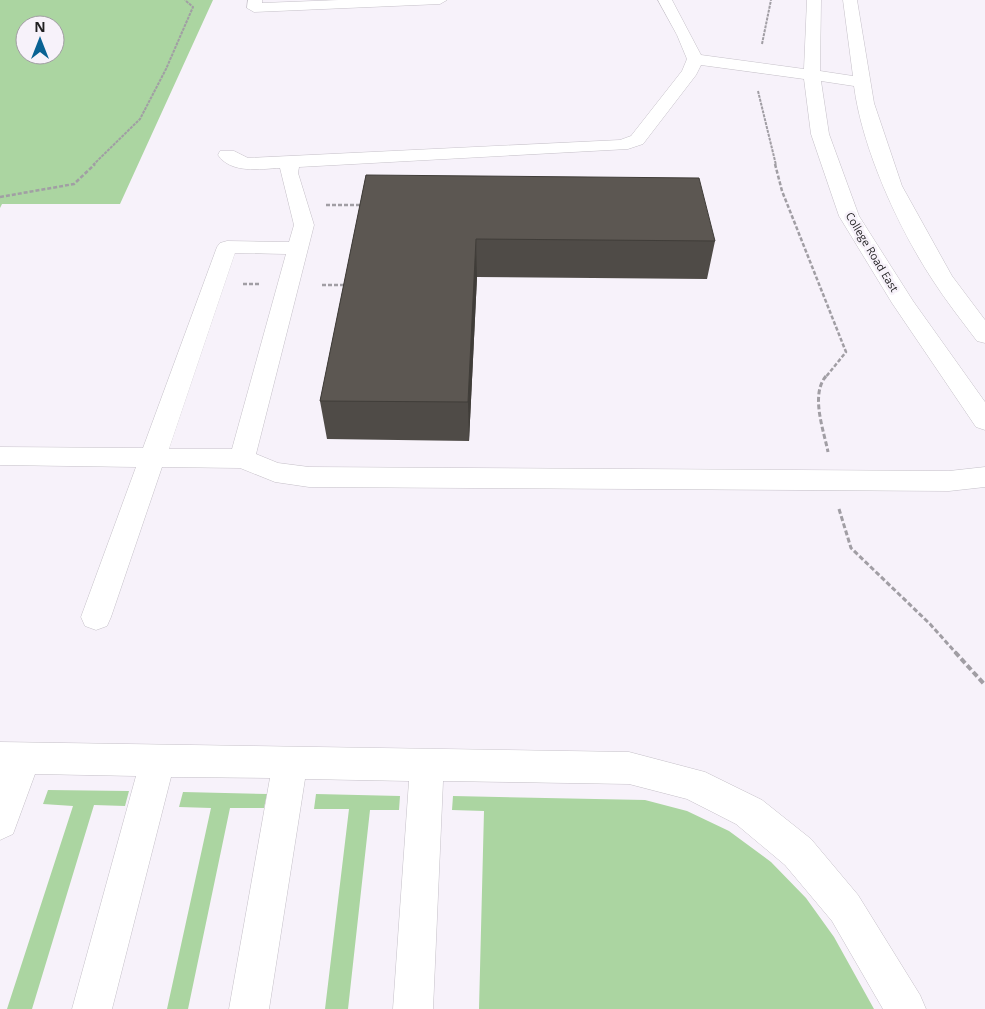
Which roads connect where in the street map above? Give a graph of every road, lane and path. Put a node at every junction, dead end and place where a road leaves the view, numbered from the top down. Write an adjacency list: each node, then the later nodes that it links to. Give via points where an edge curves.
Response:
1 (185, 0): 14 (path, via 193,7 140,119 74,184)
2 (256, 0): 3 (street, via 254,8)
3 (440, 0)
4 (665, 0): 8 (street)
5 (771, 0): 9 (path)
6 (814, 0): 10 (street, College Road East)
7 (850, 0): 11 (street)
8 (695, 59): 9 (street); 13 (street, via 690,72 637,140 622,146)
9 (757, 68): 10 (street); 26 (path, via 755,80 782,191 846,352 821,382 819,406)
10 (812, 76): 11 (street); 21 (street, College Road East, via 820,134 849,216 903,303)
11 (862, 82): 20 (street, via 865,103 892,186 942,278)
12 (227, 155): 13 (street, via 245,164)
13 (290, 162): 17 (street, via 289,173 304,225)
14 (0, 197)
15 (318, 205): 16 (path)
16 (370, 205)
17 (298, 248): 23 (street, via 227,247); 24 (street)
18 (322, 285): 19 (path)
19 (348, 285)
20 (985, 336)
21 (985, 421)
22 (0, 456): 23 (street)
23 (153, 458): 24 (street); 27 (street)
24 (242, 459): 26 (street, via 276,472 309,477)
25 (985, 476): 26 (street, via 949,481)
26 (834, 481): 28 (path, via 852,548 930,624)
27 (96, 616)
28 (985, 685)
29 (12, 758): 30 (street); 33 (street)
30 (158, 760): 31 (street); 34 (street)
31 (290, 762): 32 (street); 35 (street)
32 (427, 765): 36 (street); 37 (street, via 629,768 692,784 749,812 798,852 845,908)
33 (0, 822)
34 (92, 1009)
35 (249, 1009)
36 (413, 1009)
37 (906, 1009)

